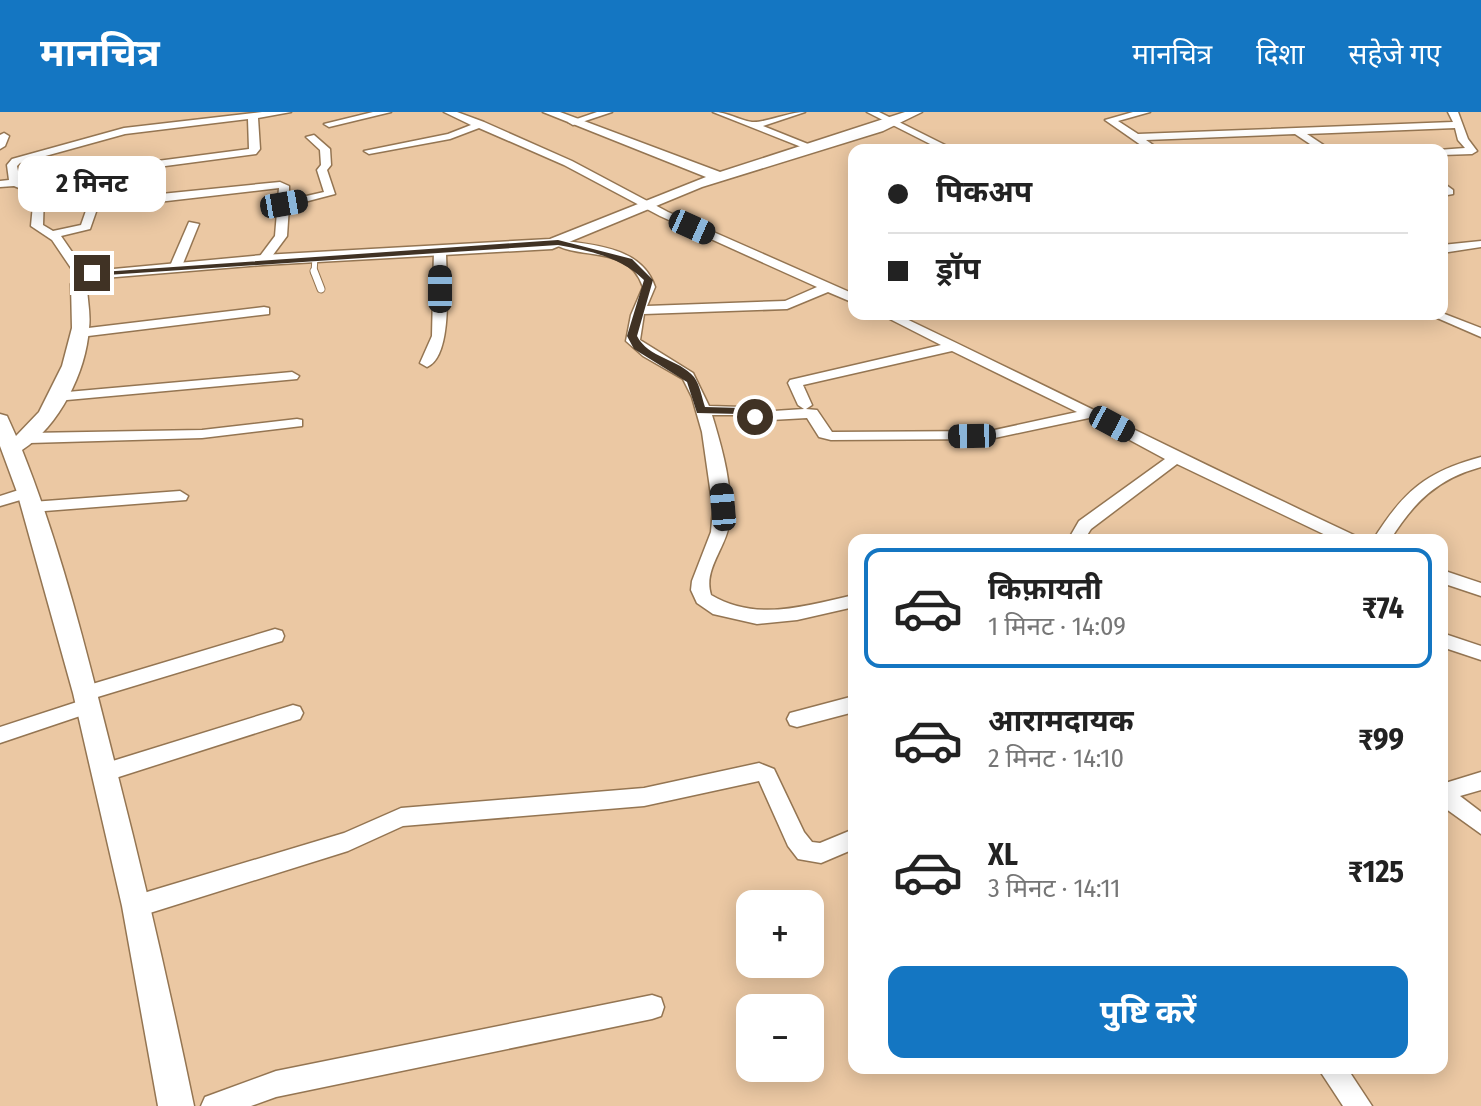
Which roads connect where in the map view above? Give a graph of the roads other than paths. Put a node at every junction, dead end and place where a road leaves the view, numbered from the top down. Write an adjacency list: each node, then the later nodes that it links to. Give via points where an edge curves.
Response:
1 (286, 112): 12 (street)
2 (386, 112): 16 (street)
3 (449, 112): 17 (street)
4 (549, 112): 14 (street)
5 (604, 112): 14 (street)
6 (718, 112): 18 (street)
7 (800, 112): 18 (street)
8 (872, 112): 15 (street)
9 (916, 112): 15 (street)
10 (1145, 112): 22 (street, via 1110,120)
11 (1453, 112): 19 (street)
12 (253, 116): 13 (street); 35 (street, via 252,152 119,169)
13 (203, 117): 31 (street, via 117,132)
14 (573, 122): 32 (street)
15 (895, 122): 23 (street); 27 (street)
16 (329, 124)
17 (481, 124): 28 (street, via 450,136); 37 (street)
18 (755, 125): 27 (street)
19 (1459, 125): 20 (street, via 1366,122); 30 (street, via 1463,140)
20 (1294, 129): 22 (street); 25 (street)
21 (311, 137): 36 (street, via 325,149 322,170 330,196)
22 (1135, 137): 24 (street)
23 (938, 144)
24 (1146, 144)
25 (1317, 144)
26 (1, 148): 31 (street)
27 (813, 148): 32 (street)
28 (369, 151)
29 (1448, 152): 30 (street)
30 (1477, 154)
31 (13, 163): 33 (street)
32 (720, 177): 37 (street)
33 (15, 183): 34 (street); 35 (street)
34 (0, 184)
35 (39, 192): 39 (street, via 37,226)
36 (284, 204): 39 (street, via 280,185 101,203 92,207 86,227); 46 (street, via 281,236)
37 (648, 204): 40 (street); 49 (street)
38 (193, 224): 47 (street)
39 (52, 235): 48 (street)
40 (558, 243): 43 (street); 52 (street, via 600,251 638,268 649,287)
41 (1475, 245): 42 (street); 44 (street)
42 (1448, 248)
43 (440, 251): 45 (street); 59 (street, via 439,336)
44 (1481, 254)
45 (315, 257): 46 (street); 50 (lane, via 314,275)
46 (263, 260): 47 (street)
47 (176, 266): 48 (street)
48 (87, 275): 56 (street, via 79,284)
49 (828, 287): 51 (street); 52 (street, via 787,305)
50 (321, 289)
51 (848, 296)
52 (640, 310): 63 (street, via 633,341 692,381)
53 (264, 311): 56 (street)
54 (899, 320): 58 (street)
55 (1448, 320): 57 (street)
56 (80, 333): 61 (street)
57 (1481, 333)
58 (956, 346): 62 (street, via 795,383); 64 (street)
59 (427, 363)
60 (292, 376): 61 (street)
61 (56, 397): 67 (street)
62 (805, 405)
63 (701, 410): 64 (street, via 742,411 755,417 812,413 824,434 831,436 990,435); 78 (street, via 723,507 721,527 700,581 703,599 725,613 755,617)
64 (1091, 413): 68 (street)
65 (0, 420): 67 (street)
66 (297, 423): 67 (street)
67 (14, 446): 71 (street)
68 (1176, 458): 73 (street); 74 (street)
69 (1481, 462): 75 (street, via 1433,477 1405,504)
70 (180, 496): 71 (street)
71 (30, 500): 72 (street); 82 (street)
72 (0, 501)
73 (1080, 534)
74 (1337, 534)
75 (1385, 534)
76 (1448, 578): 77 (street)
77 (1481, 590)
78 (848, 602)
79 (275, 636): 82 (street)
80 (1448, 642): 81 (street)
81 (1481, 653)
82 (87, 700): 86 (street); 87 (street)
83 (848, 706): 85 (street)
84 (293, 713): 87 (street)
85 (797, 719)
86 (0, 735)
87 (103, 773): 93 (street)
88 (1481, 781): 89 (street)
89 (1448, 792)
90 (1448, 799): 91 (street)
91 (1481, 825)
92 (848, 842): 93 (street, via 821,853 806,852 767,775 759,772 644,797 401,817 348,841)
93 (137, 906): 96 (street)
94 (652, 1007): 97 (street, via 276,1084)
95 (1335, 1074): 98 (street)
96 (176, 1106)
97 (214, 1106)
98 (1359, 1106)

